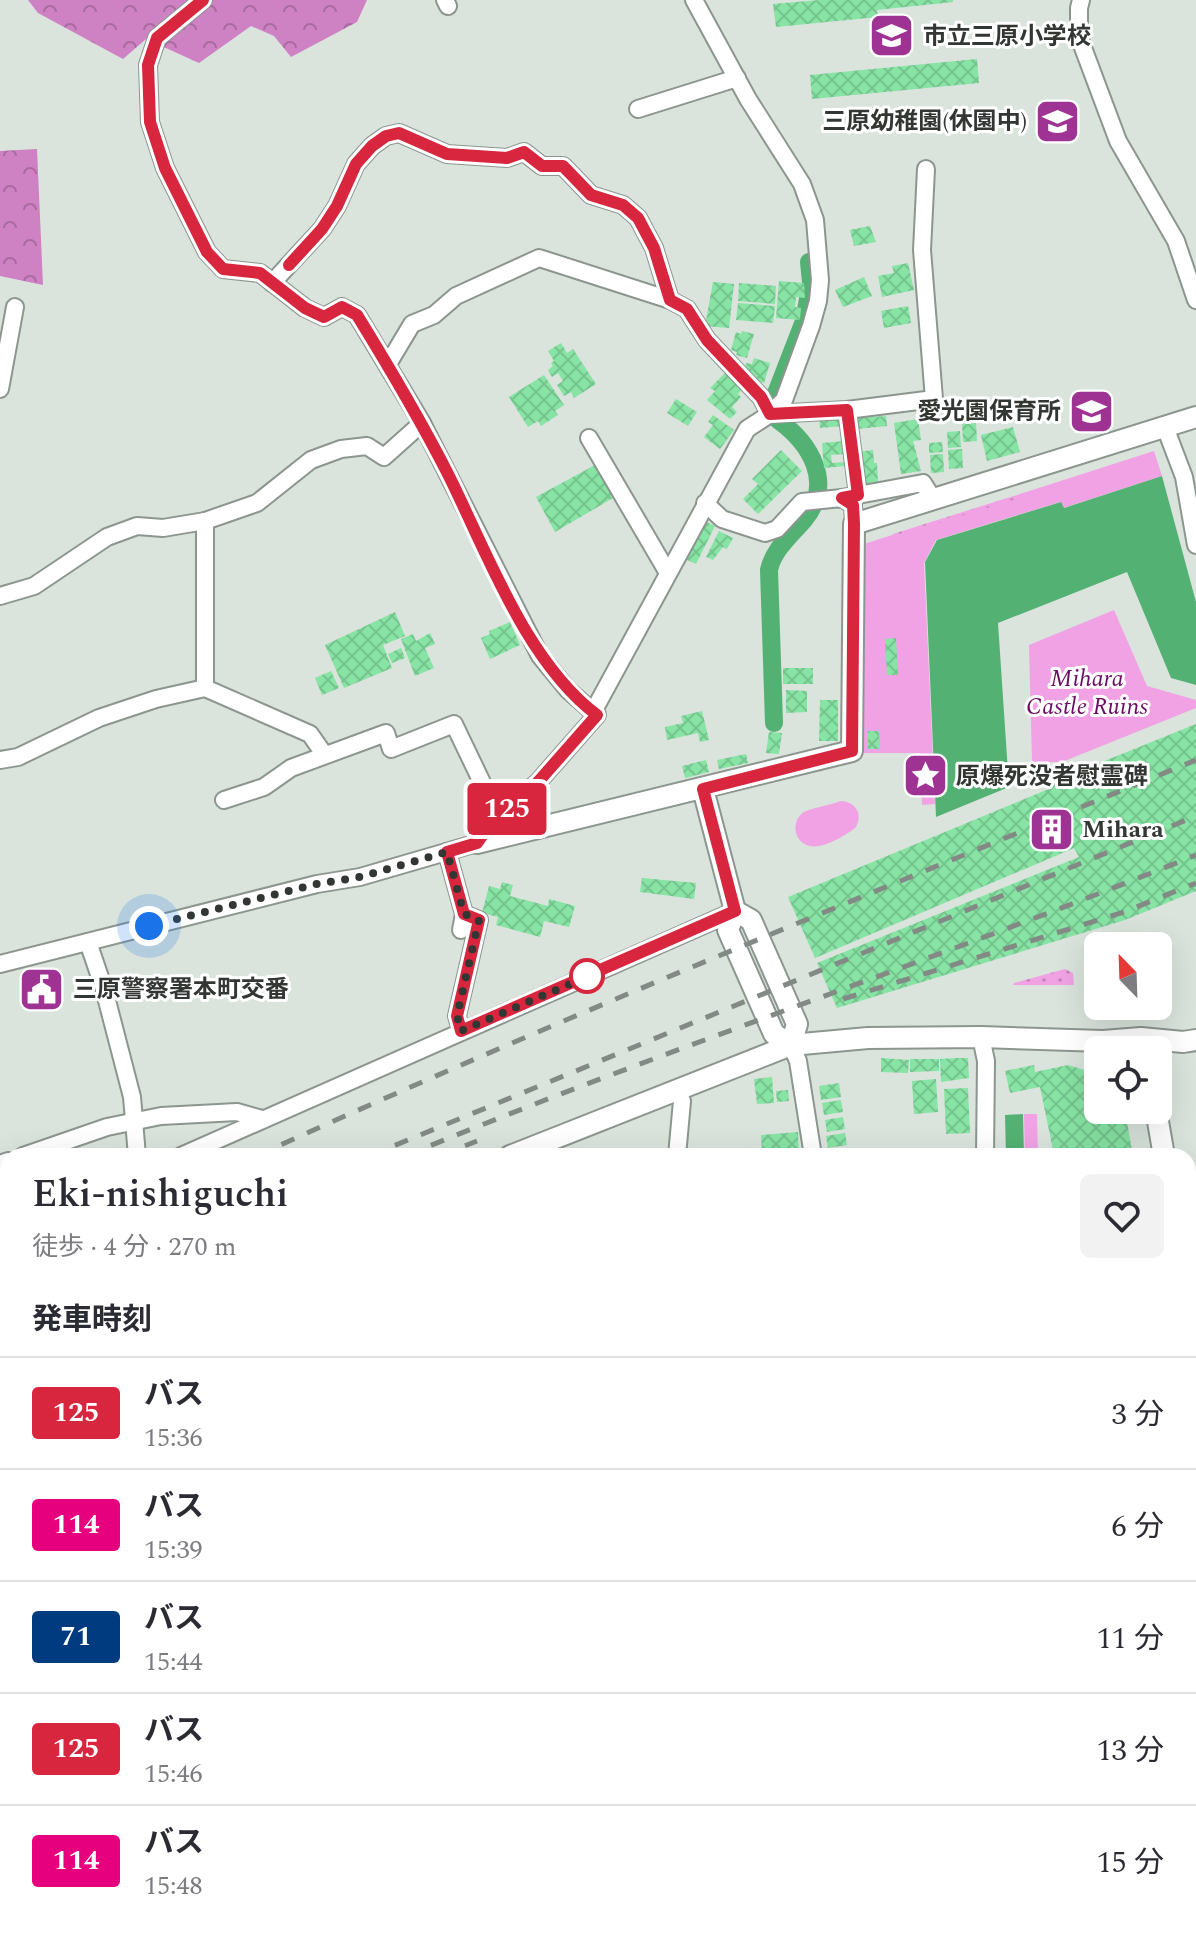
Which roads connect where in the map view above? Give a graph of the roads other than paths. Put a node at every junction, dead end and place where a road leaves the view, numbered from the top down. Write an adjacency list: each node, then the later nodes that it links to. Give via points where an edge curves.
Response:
1 (203, 0): 7 (street, via 157,38 148,65 150,122 165,168 207,252 223,269 260,273)
2 (694, 0): 4 (street)
3 (1081, 0): 9 (street, via 1079,37 1118,141 1176,241)
4 (737, 78): 5 (street); 14 (street, via 802,184 815,220 819,257 818,301 811,326 784,400)
5 (638, 109)
6 (926, 169): 13 (street, via 922,250 934,399)
7 (272, 283): 8 (street, via 322,229 356,164 372,146 399,133 447,154 507,158 524,152 542,166 563,166 591,195 623,205 638,218); 11 (street, via 324,317 342,307 357,315)
8 (670, 300): 11 (street, via 539,258 456,296 434,315 412,324); 14 (street, via 687,309)
9 (1196, 300)
10 (15, 307): 12 (street)
11 (388, 364): 16 (street)
12 (0, 389)
13 (847, 410): 14 (street); 19 (street)
14 (770, 414): 21 (street, via 747,429)
15 (1196, 417): 17 (street)
16 (422, 423): 22 (street, via 384,457 367,446 341,449 311,460 257,503); 28 (street, via 540,656)
17 (1165, 427): 20 (street); 24 (street, via 1184,477)
18 (589, 438): 25 (street)
19 (850, 496): 20 (street, via 923,483); 21 (street, via 802,502 777,529 765,533 722,519); 23 (street)
20 (933, 499): 23 (street)
21 (705, 503): 25 (street)
22 (205, 521): 26 (street, via 137,526 107,537 34,586); 27 (street)
23 (854, 524): 31 (street, via 852,751)
24 (1196, 545)
25 (668, 573): 28 (street)
26 (0, 596)
27 (205, 688): 29 (street, via 310,734); 30 (street, via 99,718 18,757)
28 (593, 712): 33 (street, via 597,715 556,763)
29 (324, 754): 32 (street, via 264,787); 33 (street, via 386,733 391,749 454,724)
30 (0, 760)
31 (703, 789): 34 (street); 36 (street)
32 (224, 800)
33 (498, 816): 34 (street)
34 (477, 843): 35 (street)
35 (447, 852): 37 (street); 39 (street, via 462,922 479,920 457,1016)
36 (735, 911): 39 (street); 44 (street, via 751,920 797,1024)
37 (88, 942): 38 (street); 47 (street)
38 (0, 964)
39 (461, 1031): 46 (street)
40 (981, 1037): 41 (street); 44 (street); 55 (street, via 986,1061)
41 (1084, 1040)
42 (1196, 1040): 43 (street)
43 (1172, 1043)
44 (791, 1045): 45 (street); 54 (street)
45 (677, 1089): 52 (street); 53 (street, via 682,1101)
46 (262, 1119): 47 (street, via 237,1112); 51 (street)
47 (134, 1120): 49 (street); 50 (street)
48 (1158, 1124): 56 (street)
49 (48, 1148)
50 (136, 1148)
51 (199, 1148)
52 (530, 1148)
53 (678, 1148)
54 (812, 1148)
55 (985, 1148)
56 (1163, 1148)

